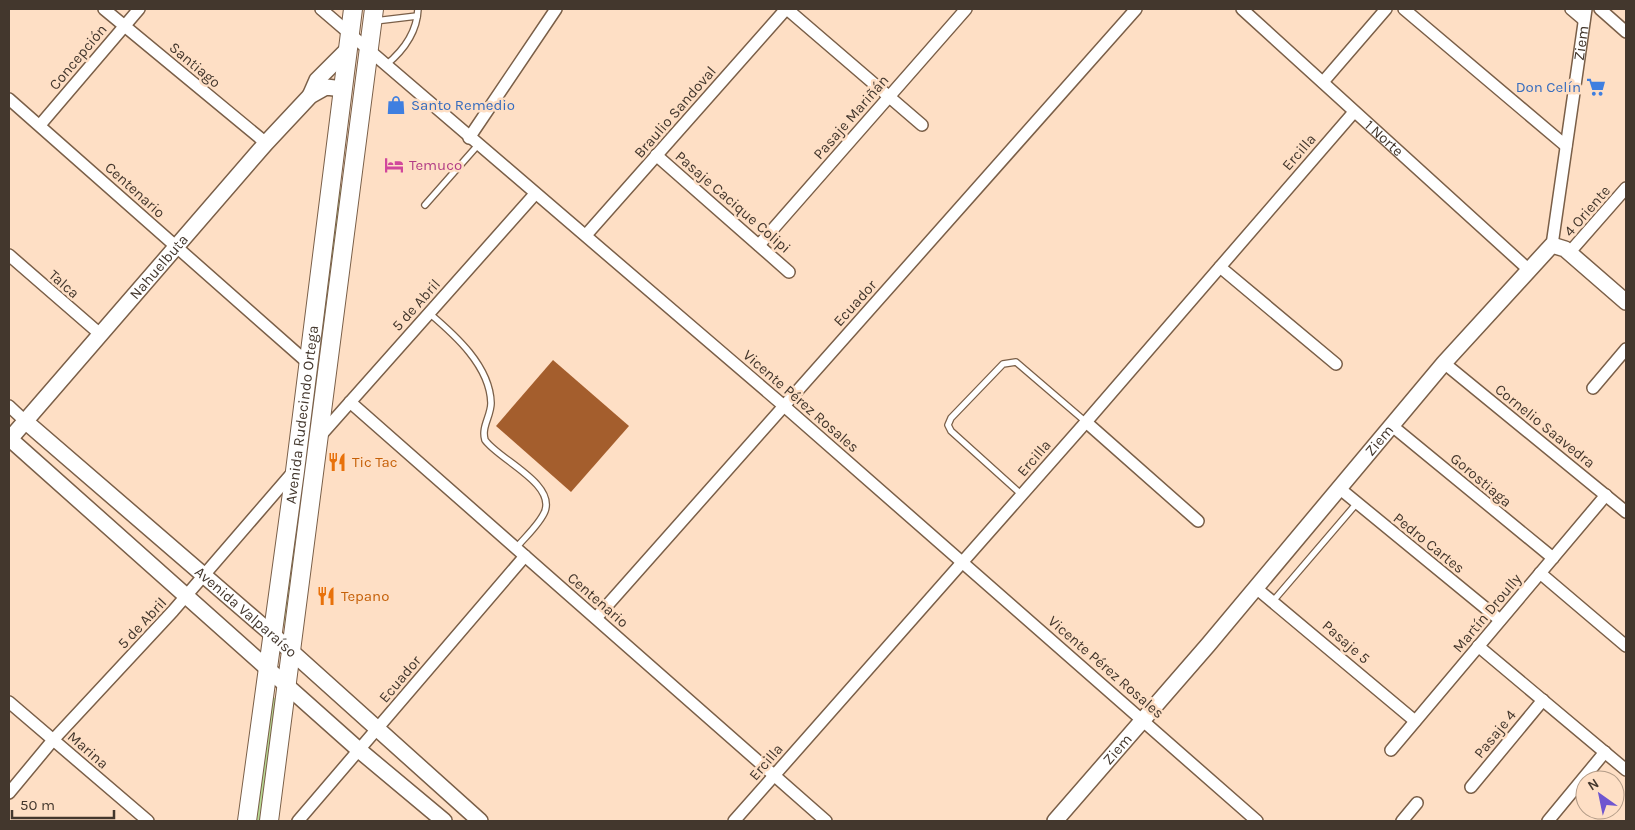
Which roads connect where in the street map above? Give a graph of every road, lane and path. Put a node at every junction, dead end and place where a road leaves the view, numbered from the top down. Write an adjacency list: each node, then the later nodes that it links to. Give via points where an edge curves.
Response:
1 (104, 9): 18 (street, Santiago)
2 (139, 9): 18 (street, Concepción)
3 (321, 9): 20 (street, Vicente Pérez Rosales)
4 (353, 9): 20 (main road, Avenida Rudecindo Ortega)
5 (418, 9): 17 (lane)
6 (556, 9): 31 (street)
7 (786, 9): 26 (street); 34 (street, Braulio Sandoval)
8 (966, 9): 26 (street, Pasaje Mariñán)
9 (1136, 9): 57 (street, Ecuador)
10 (1242, 9): 23 (street, 1 Norte)
11 (1386, 9): 23 (street)
12 (1404, 9): 33 (street)
13 (1571, 9): 15 (street)
14 (1600, 9): 19 (street)
15 (1585, 14): 33 (street, Ziem)
16 (373, 15): 17 (lane); 21 (main road, Avenida Rudecindo Ortega)
17 (417, 16): 22 (lane, via 409,39)
18 (125, 26): 29 (street, Concepción); 32 (street, Santiago)
19 (1626, 31)
20 (349, 41): 21 (street, Vicente Pérez Rosales); 24 (main road, Avenida Rudecindo Ortega); 25 (street, Nahuelbuta, via 317,80)
21 (368, 50): 22 (street, Vicente Pérez Rosales); 61 (main road, Avenida Rudecindo Ortega)
22 (386, 65): 31 (street, Vicente Pérez Rosales)
23 (1323, 82): 28 (street, 1 Norte)
24 (343, 89): 25 (street, Nahuelbuta, via 326,87); 51 (main road, Avenida Rudecindo Ortega)
25 (310, 96): 32 (street, Nahuelbuta)
26 (889, 97): 30 (street); 39 (street, Pasaje Mariñán)
27 (9, 99): 29 (street, Centenario)
28 (1354, 112): 44 (street, Ercilla); 45 (street, 1 Norte)
29 (40, 125): 41 (street, Centenario)
30 (922, 125)
31 (474, 141): 36 (street, Vicente Pérez Rosales); 37 (lane)
32 (266, 144): 41 (street, Nahuelbuta)
33 (1566, 146): 40 (street, Ziem)
34 (656, 155): 38 (street, Braulio Sandoval); 39 (street, Pasaje Cacique Colipi)
35 (1626, 188): 42 (street, 4 Oriente)
36 (535, 194): 38 (street, Vicente Pérez Rosales); 48 (street, 5 de Abril)
37 (425, 205)
38 (586, 235): 57 (street, Vicente Pérez Rosales)
39 (759, 245): 46 (street, Pasaje Cacique Colipi)
40 (1552, 245): 42 (street); 45 (street, Ziem)
41 (176, 246): 49 (street, Nahuelbuta); 51 (street, Centenario)
42 (1569, 253): 47 (street)
43 (9, 256): 49 (street, Talca)
44 (1220, 267): 53 (street); 59 (street, Ercilla)
45 (1528, 269): 52 (street, Ziem)
46 (789, 272)
47 (1626, 302)
48 (429, 313): 55 (street, 5 de Abril); 70 (lane, via 461,343 487,381 491,408 484,427 485,440 538,485 545,495 543,515)
49 (100, 334): 58 (street, Nahuelbuta)
50 (1626, 349): 54 (street)
51 (308, 363): 63 (main road, Avenida Rudecindo Ortega)
52 (1444, 363): 60 (street, Ziem); 66 (street, Cornelio Saavedra)
53 (1336, 364)
54 (1593, 388)
55 (350, 402): 61 (street, 5 de Abril); 70 (street, Centenario)
56 (9, 406): 58 (street, Avenida Valparaíso)
57 (784, 406): 73 (street, Vicente Pérez Rosales); 79 (street, Ecuador)
58 (26, 420): 62 (street, Nahuelbuta); 75 (street, Avenida Valparaíso)
59 (1086, 422): 65 (street, Ercilla); 65 (lane, via 1016,362 1003,364 951,418 948,425 951,431); 69 (street)
60 (1391, 425): 64 (street, Ziem); 72 (street, Gorostiaga)
61 (320, 436): 84 (main road, Avenida Rudecindo Ortega)
62 (9, 439): 77 (street, Avenida Valparaíso)
63 (294, 471): 75 (street, 5 de Abril); 81 (main road, Avenida Rudecindo Ortega)
64 (1339, 488): 67 (street, Pedro Cartes); 76 (street, Ziem)
65 (1022, 495): 73 (street, Ercilla)
66 (1606, 495): 68 (street, Cornelio Saavedra); 72 (street, Martín Droully)
67 (1357, 503): 78 (lane); 80 (street, Pedro Cartes)
68 (1626, 512)
69 (1198, 521)
70 (516, 548): 71 (street, Centenario)
71 (525, 556): 79 (street, Centenario); 91 (street, Ecuador)
72 (1552, 558): 74 (street, Martín Droully)
73 (962, 562): 89 (street, Vicente Pérez Rosales); 97 (street, Ercilla)
74 (1540, 574): 80 (street, Martín Droully); 83 (street)
75 (204, 576): 77 (street, 5 de Abril); 81 (street, Avenida Valparaíso)
76 (1256, 588): 78 (street, Pasaje 5); 89 (street, Ziem)
77 (186, 597): 85 (street, Avenida Valparaíso); 92 (street, 5 de Abril)
78 (1274, 600): 90 (street, Pasaje 5)
79 (596, 618): 97 (street, Centenario)
80 (1500, 620): 82 (street, Martín Droully)
81 (273, 635): 84 (street, Avenida Valparaíso); 85 (main road, Avenida Rudecindo Ortega)
82 (1478, 646): 87 (street); 90 (street, Martín Droully)
83 (1626, 646)
84 (290, 653): 86 (main road, Avenida Rudecindo Ortega); 91 (street, Avenida Valparaíso)
85 (268, 668): 86 (street, Avenida Valparaíso); 102 (main road, Avenida Rudecindo Ortega)
86 (287, 685): 93 (street, Avenida Valparaíso); 103 (main road, Avenida Rudecindo Ortega)
87 (1543, 700): 95 (street); 98 (street, Pasaje 4)
88 (9, 702): 92 (street, Marina)
89 (1144, 720): 109 (street, Ziem); 110 (street, Vicente Pérez Rosales)
90 (1415, 721): 94 (street, Martín Droully)
91 (377, 730): 93 (street, Ecuador); 106 (street, Avenida Valparaíso)
92 (53, 740): 99 (street, 5 de Abril); 101 (street, Marina)
93 (359, 750): 104 (street, Ecuador); 105 (street, Avenida Valparaíso)
94 (1390, 750)
95 (1605, 752): 96 (street); 112 (street)
96 (1626, 770)
97 (774, 775): 107 (street, Ercilla); 108 (street, Centenario)
98 (1471, 787)
99 (9, 792)
100 (1417, 803): 111 (street)
101 (148, 821)
102 (246, 821)
103 (269, 821)
104 (298, 821)
105 (444, 821)
106 (480, 821)
107 (734, 821)
108 (826, 821)
109 (1054, 821)
110 (1257, 821)
111 (1402, 821)
112 (1548, 821)

